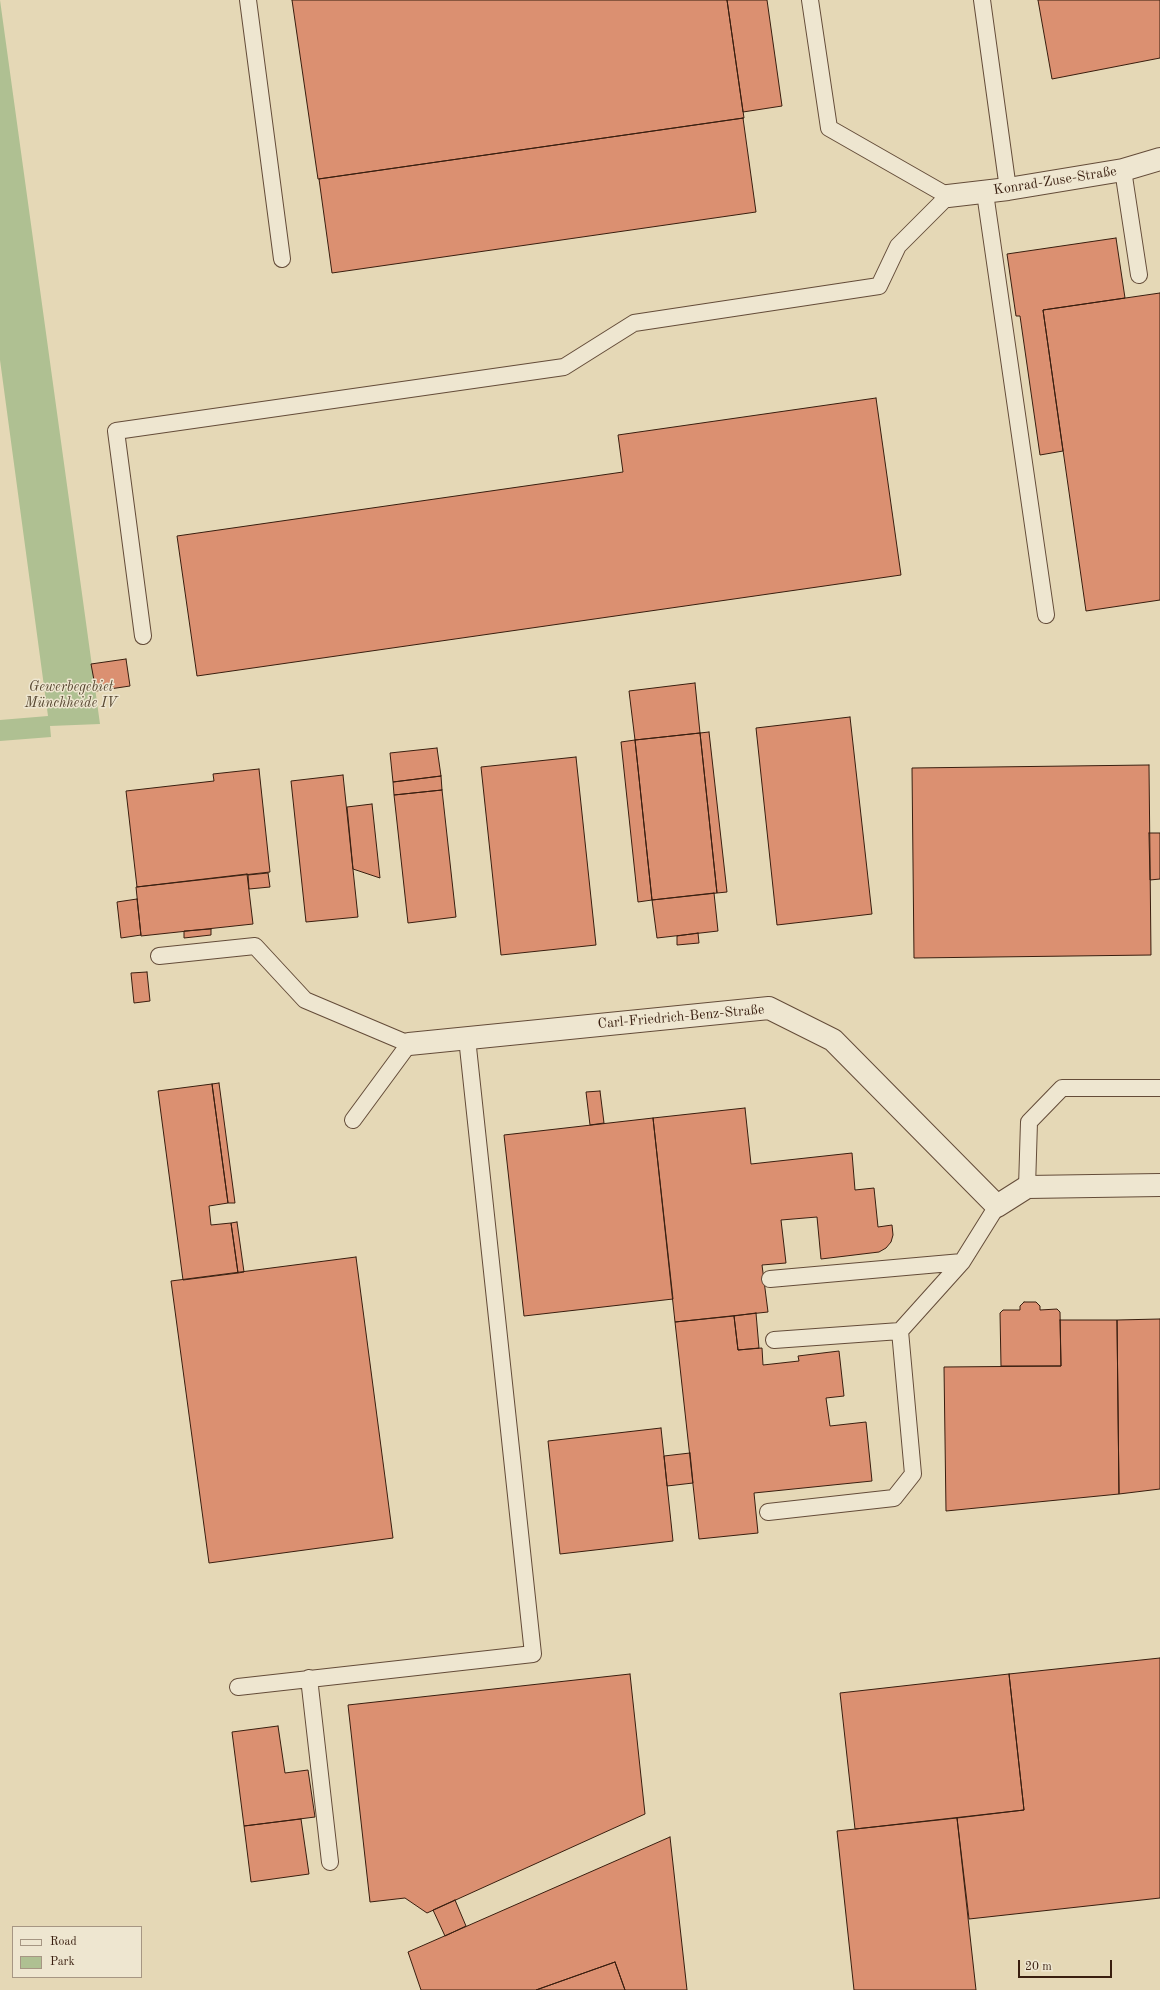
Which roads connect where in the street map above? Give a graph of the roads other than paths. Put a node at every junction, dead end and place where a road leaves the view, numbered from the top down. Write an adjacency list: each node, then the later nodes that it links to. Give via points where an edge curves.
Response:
1 (248, 0): 9 (lane)
2 (810, 0): 8 (lane, via 829,128)
3 (982, 0): 6 (lane)
4 (1160, 159): 5 (street, Konrad-Zuse-Straße)
5 (1123, 170): 6 (street, Konrad-Zuse-Straße); 10 (lane)
6 (1008, 189): 7 (street, Konrad-Zuse-Straße)
7 (985, 193): 8 (street, Konrad-Zuse-Straße); 11 (lane)
8 (948, 196): 12 (lane, via 898,246 879,286 634,323 564,366 116,431)
9 (282, 259)
10 (1139, 275)
11 (1046, 615)
12 (143, 636)
13 (159, 956): 15 (lane, via 256,946 305,1000)
14 (468, 1038): 15 (street, Carl-Friedrich-Benz-Straße); 20 (street, Carl-Friedrich-Benz-Straße, via 769,1008 833,1040); 26 (lane, via 533,1654)
15 (409, 1044): 17 (lane)
16 (1160, 1088): 19 (lane, via 1062,1088 1029,1122)
17 (353, 1120)
18 (1160, 1185): 19 (street)
19 (1027, 1187): 20 (street)
20 (997, 1206): 21 (lane)
21 (962, 1262): 22 (lane); 23 (lane)
22 (770, 1279)
23 (900, 1331): 24 (lane); 25 (lane, via 913,1474 894,1498)
24 (774, 1340)
25 (768, 1512)
26 (309, 1678): 27 (lane); 28 (lane)
27 (238, 1686)
28 (330, 1862)

